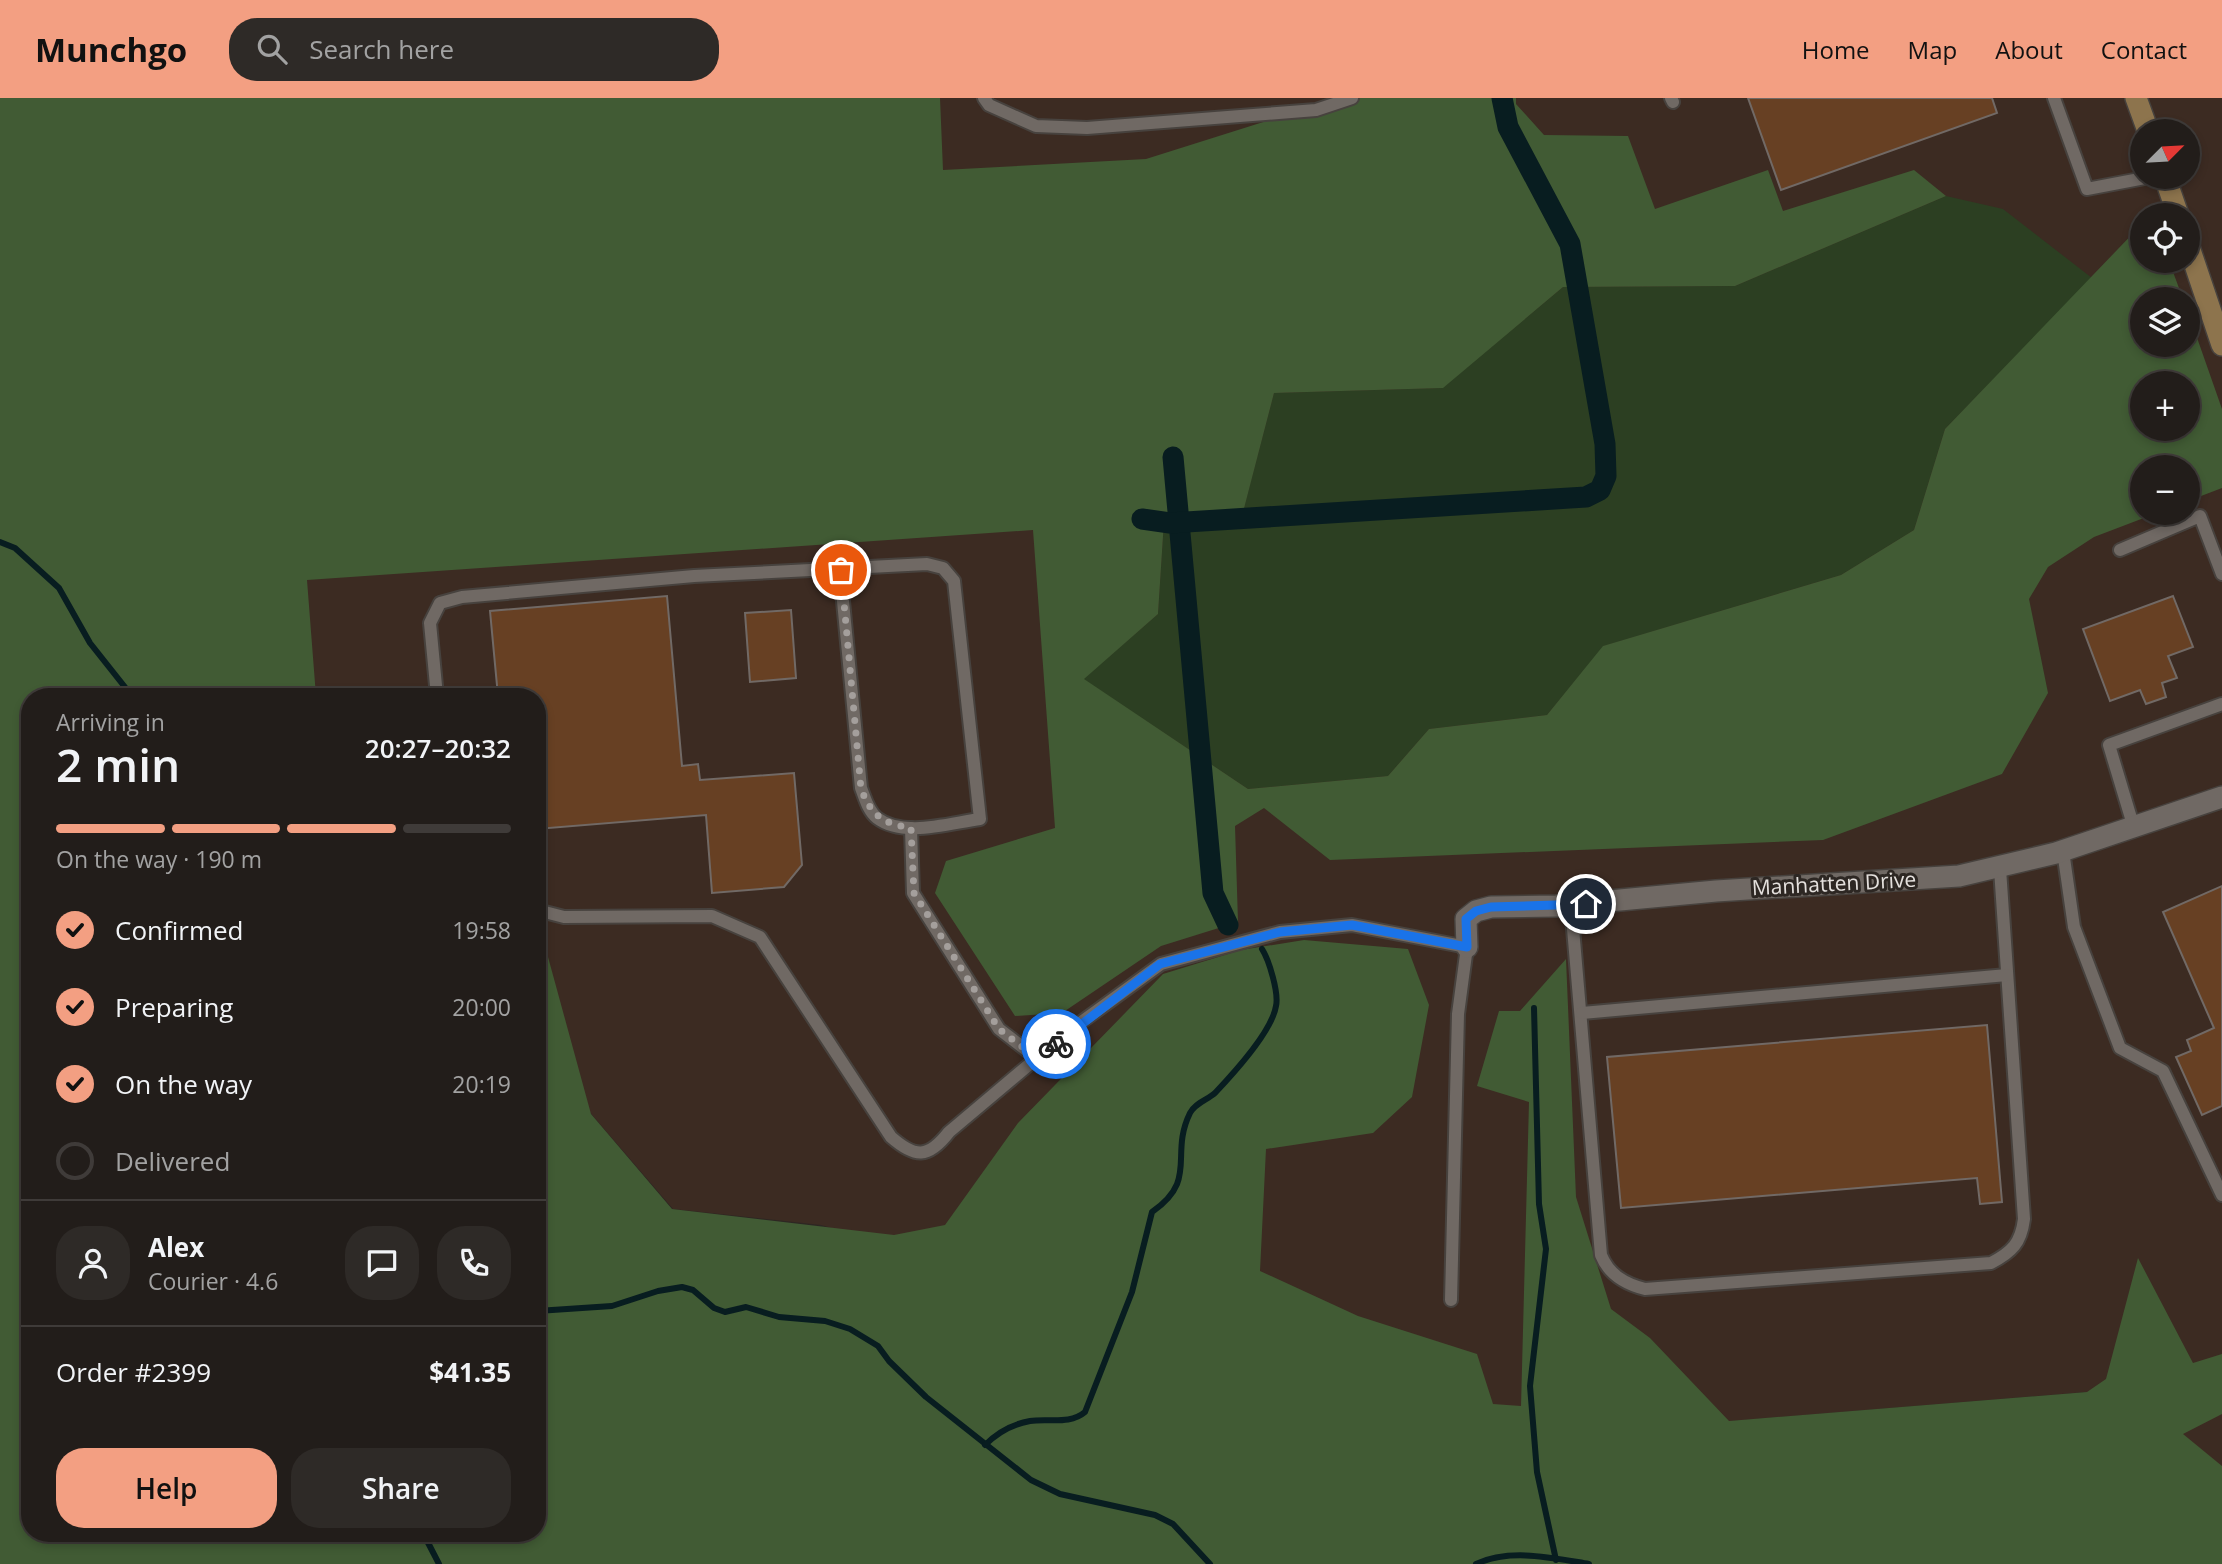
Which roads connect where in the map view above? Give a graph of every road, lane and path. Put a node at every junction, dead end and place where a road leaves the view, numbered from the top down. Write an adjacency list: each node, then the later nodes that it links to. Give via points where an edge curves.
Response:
1 (984, 98): 2 (lane, via 989,105 1036,125 1087,128 1316,110)
2 (1352, 98)
3 (2054, 98): 6 (lane, via 2087,189)
4 (2136, 98): 5 (street)
5 (2144, 119)
6 (2130, 181)
7 (2198, 273): 8 (street)
8 (2222, 345)
9 (2120, 550): 11 (lane, via 2200,516)
10 (841, 570): 12 (lane, via 694,576 462,597 440,603 430,623); 15 (lane, via 861,789 875,817); 15 (lane, via 927,564 943,568 954,581 980,819)
11 (2222, 574)
12 (436, 688)
13 (2222, 704): 16 (lane, via 2109,745)
14 (2222, 797): 16 (street, Manhatten Drive)
15 (911, 828): 24 (lane, via 914,893 999,1029)
16 (2134, 828): 17 (street, Manhatten Drive)
17 (2063, 851): 18 (street, Manhatten Drive); 25 (lane, via 2074,927 2120,1048 2163,1072)
18 (2000, 869): 19 (street, Manhatten Drive, via 1925,879 1695,892); 22 (lane)
19 (1572, 905): 21 (street, Manhatten Drive, via 1476,911 1466,919); 23 (lane)
20 (546, 913): 24 (lane, via 564,918 712,916 760,937 891,1137 907,1151 922,1154 939,1145)
21 (1467, 947): 24 (lane, via 1352,925 1280,932 1160,964); 26 (lane, via 1458,1014)
22 (2007, 975): 23 (lane); 23 (lane, via 2024,1219 2021,1240 1991,1263 1727,1285 1645,1289 1628,1285 1614,1275 1601,1255)
23 (1582, 1013)
24 (1038, 1059)
25 (2222, 1195)
26 (1451, 1300)

